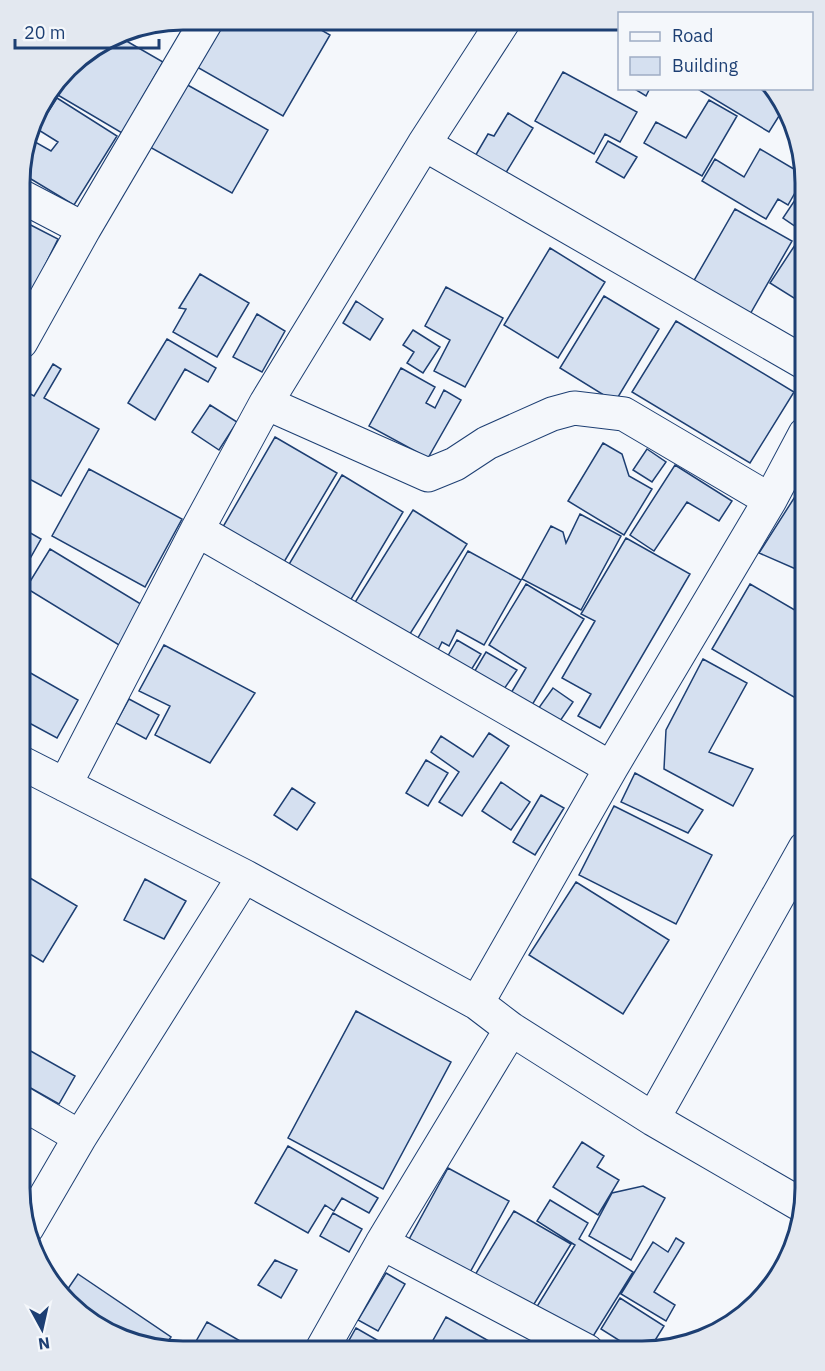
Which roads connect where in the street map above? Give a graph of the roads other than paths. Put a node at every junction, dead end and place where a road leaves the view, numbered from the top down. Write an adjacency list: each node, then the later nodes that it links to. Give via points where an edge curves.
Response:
1 (190, 30): 5 (street)
2 (497, 30): 3 (street)
3 (424, 144): 7 (street); 8 (street)
4 (30, 201): 5 (street)
5 (84, 229): 6 (street)
6 (30, 326)
7 (795, 357)
8 (266, 403): 10 (street, via 428,475 552,414 574,408 624,414); 11 (street)
9 (795, 453): 10 (street)
10 (770, 500): 13 (street)
11 (197, 530): 13 (street); 14 (street)
12 (30, 767): 14 (street)
13 (611, 768): 17 (street)
14 (65, 785): 16 (street)
15 (795, 866): 20 (street)
16 (244, 876): 17 (street); 21 (street)
17 (477, 1003): 18 (street)
18 (511, 1029): 20 (street); 24 (street)
19 (30, 1108): 21 (street)
20 (654, 1119): 22 (street)
21 (80, 1137): 23 (street)
22 (794, 1202)
23 (33, 1218)
24 (382, 1243): 25 (street); 26 (street)
25 (327, 1341)
26 (568, 1341)

